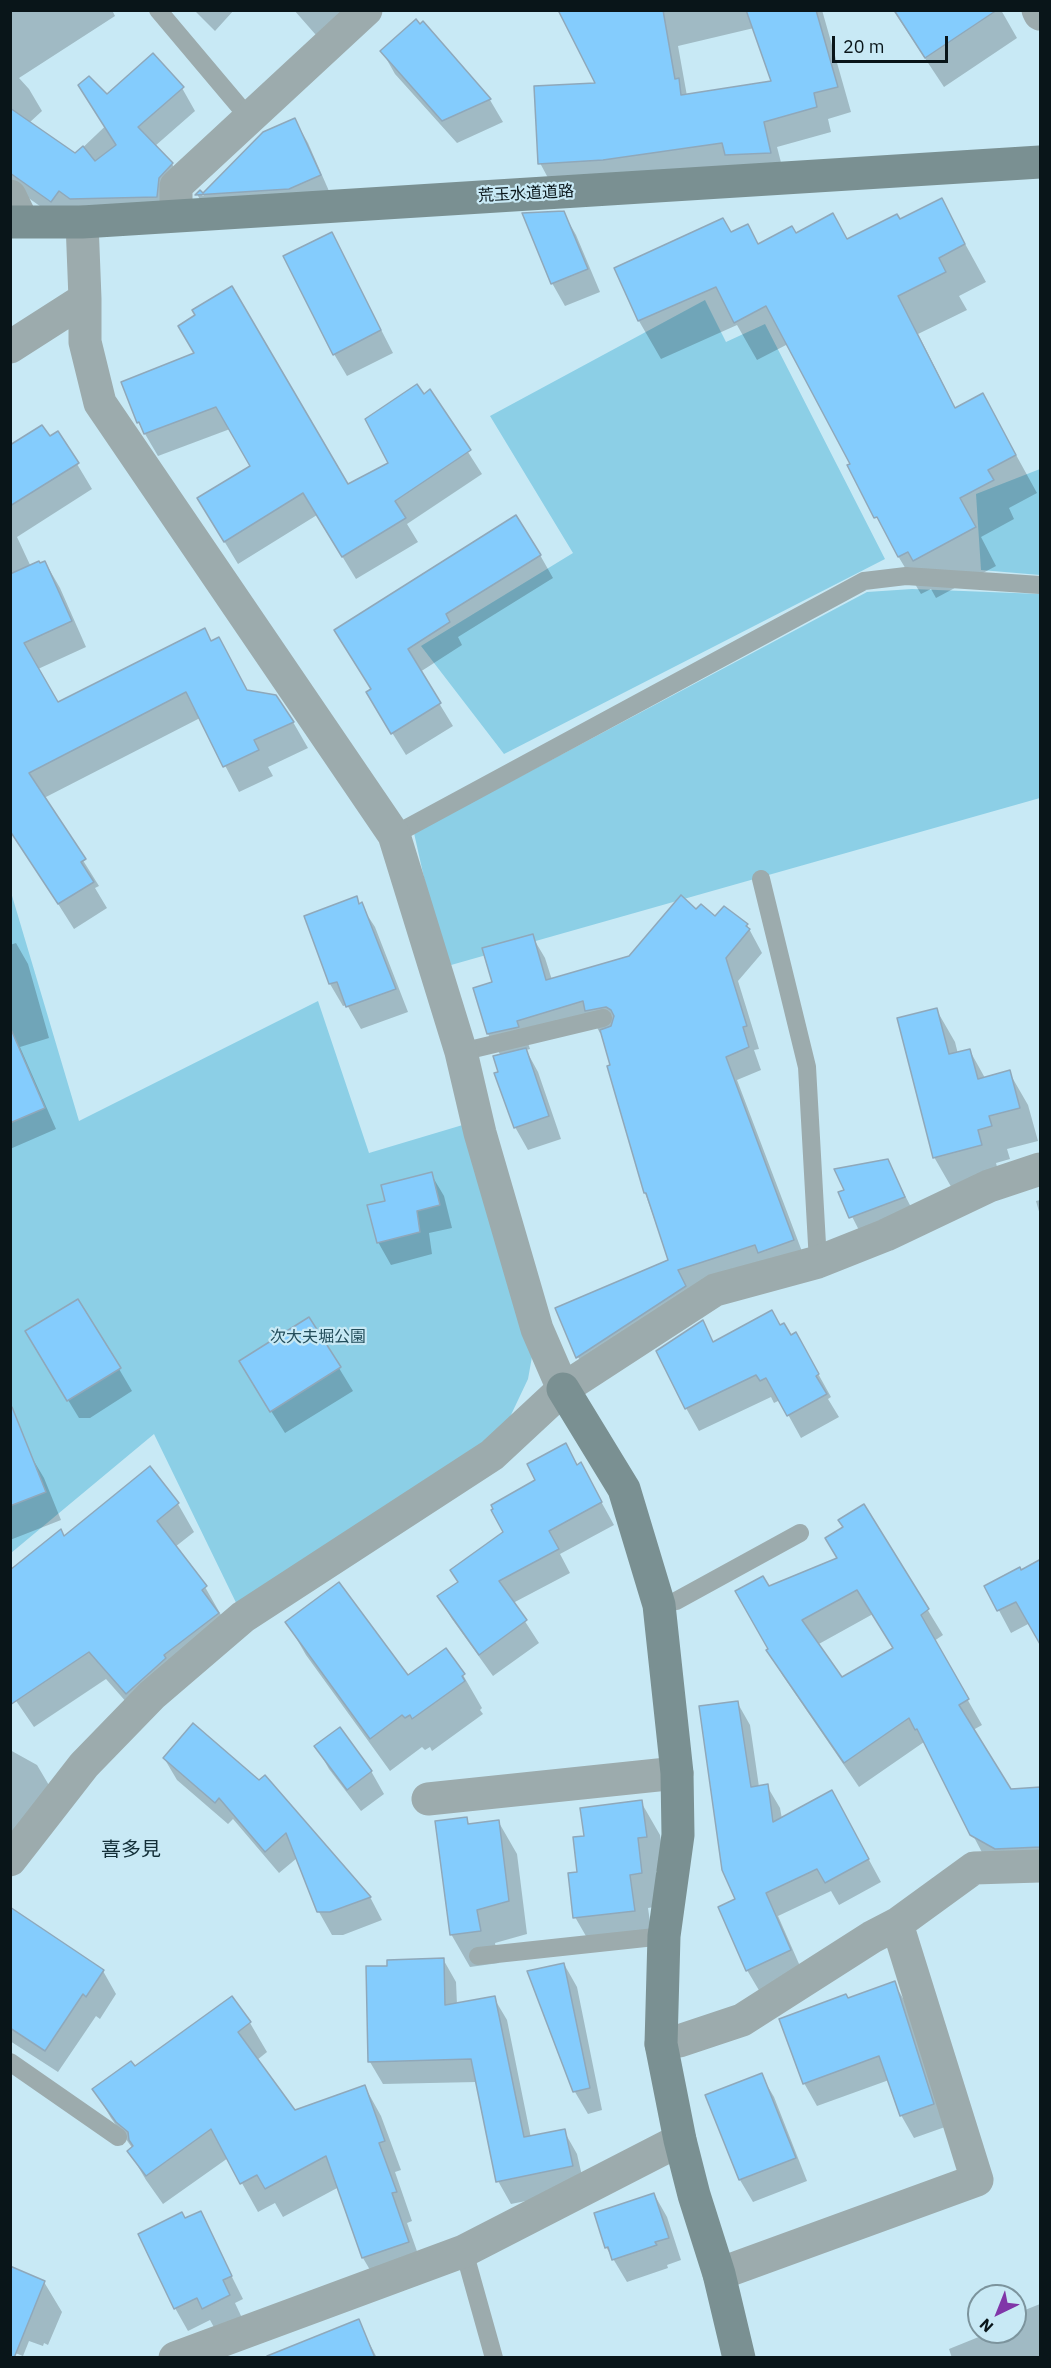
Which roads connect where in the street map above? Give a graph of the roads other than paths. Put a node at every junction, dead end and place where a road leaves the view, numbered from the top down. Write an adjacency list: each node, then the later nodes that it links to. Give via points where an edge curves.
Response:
1 (158, 10): 3 (lane)
2 (366, 10): 3 (street)
3 (249, 118): 6 (street, via 176,186)
4 (1041, 162): 6 (street, 荒玉水道道路)
5 (14, 213): 7 (street, 荒玉水道道路)
6 (176, 215): 7 (street, 荒玉水道道路)
7 (82, 222): 8 (street)
8 (85, 299): 9 (street); 11 (street, via 85,342 100,403)
9 (10, 346)
10 (1041, 585): 11 (lane, via 906,576 864,581)
11 (394, 835): 14 (street)
12 (761, 879): 16 (lane, via 807,1067)
13 (603, 1018): 14 (lane)
14 (461, 1052): 17 (street, via 480,1133 537,1329)
15 (1041, 1169): 16 (street, via 989,1186)
16 (818, 1262): 17 (street, via 715,1290)
17 (563, 1389): 19 (street, via 624,1489); 22 (street, via 492,1455 243,1617 152,1695 84,1765)
18 (800, 1533): 19 (lane, via 676,1601)
19 (659, 1605): 20 (street)
20 (677, 1773): 21 (street); 25 (street, via 678,1835)
21 (428, 1799)
22 (10, 1860)
23 (1039, 1870): 24 (street, via 974,1868)
24 (897, 1924): 27 (street, via 742,2020); 32 (street, via 977,2180)
25 (664, 1936): 26 (lane); 27 (street)
26 (478, 1956)
27 (661, 2044): 30 (street)
28 (10, 2062): 29 (lane)
29 (118, 2137)
30 (680, 2140): 31 (street); 32 (street)
31 (464, 2251): 33 (street); 34 (lane)
32 (719, 2274): 35 (street)
33 (175, 2358)
34 (494, 2358)
35 (739, 2358)

